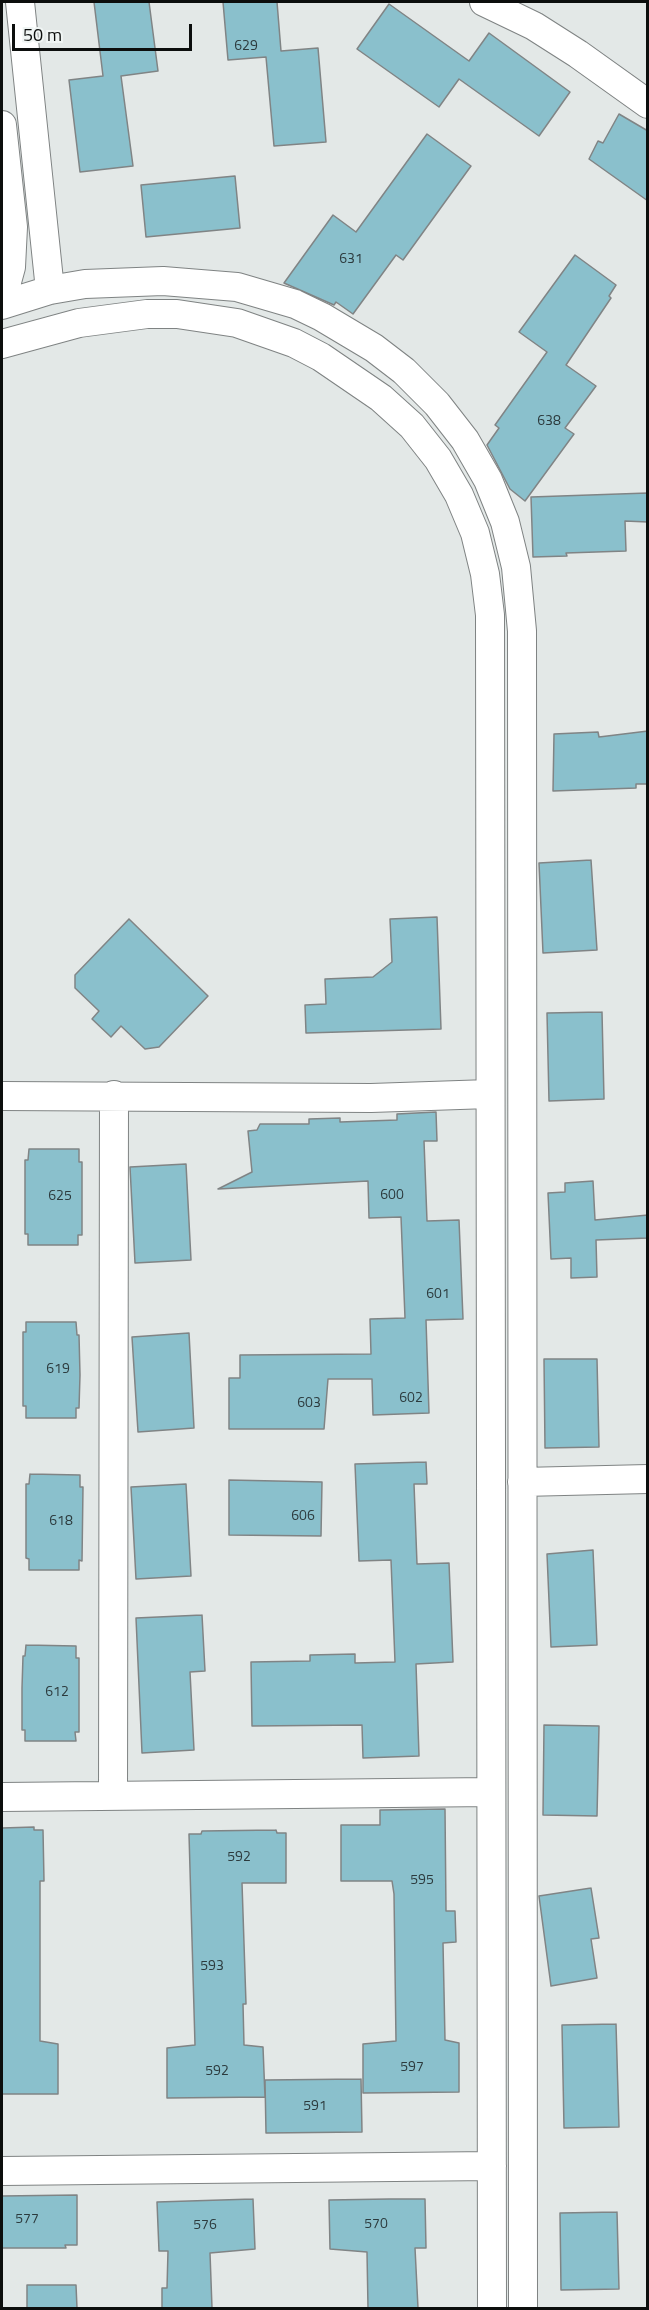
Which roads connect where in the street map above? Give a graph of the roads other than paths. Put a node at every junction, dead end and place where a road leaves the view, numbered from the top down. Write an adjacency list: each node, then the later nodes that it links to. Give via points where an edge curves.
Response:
1 (20, 2): 5 (street)
2 (484, 2): 3 (street, via 534,26)
3 (648, 104)
4 (2, 125): 6 (street)
5 (41, 205): 6 (street); 7 (street)
6 (11, 207): 8 (street, via 12,257)
7 (50, 290): 8 (street); 10 (street, via 85,284 164,281 237,287 313,312)
8 (2, 302)
9 (2, 344): 11 (street, via 46,330 113,318 187,315 266,332 321,357)
10 (374, 348): 11 (street); 16 (street, via 437,404 465,440 488,480 505,522 516,567 522,631)
11 (353, 378): 12 (street, via 404,419 438,459 475,533 485,574 490,615)
12 (489, 1094): 13 (street, via 371,1098); 17 (street)
13 (114, 1095): 14 (street); 18 (street)
14 (2, 1096)
15 (648, 1479): 16 (street)
16 (522, 1482): 21 (street)
17 (491, 1792): 18 (street); 20 (street)
18 (113, 1796): 19 (street)
19 (2, 1797)
20 (492, 2071): 21 (street); 22 (street)
21 (523, 2071): 25 (street)
22 (492, 2166): 23 (street); 24 (street)
23 (2, 2171)
24 (492, 2308)
25 (523, 2308)

